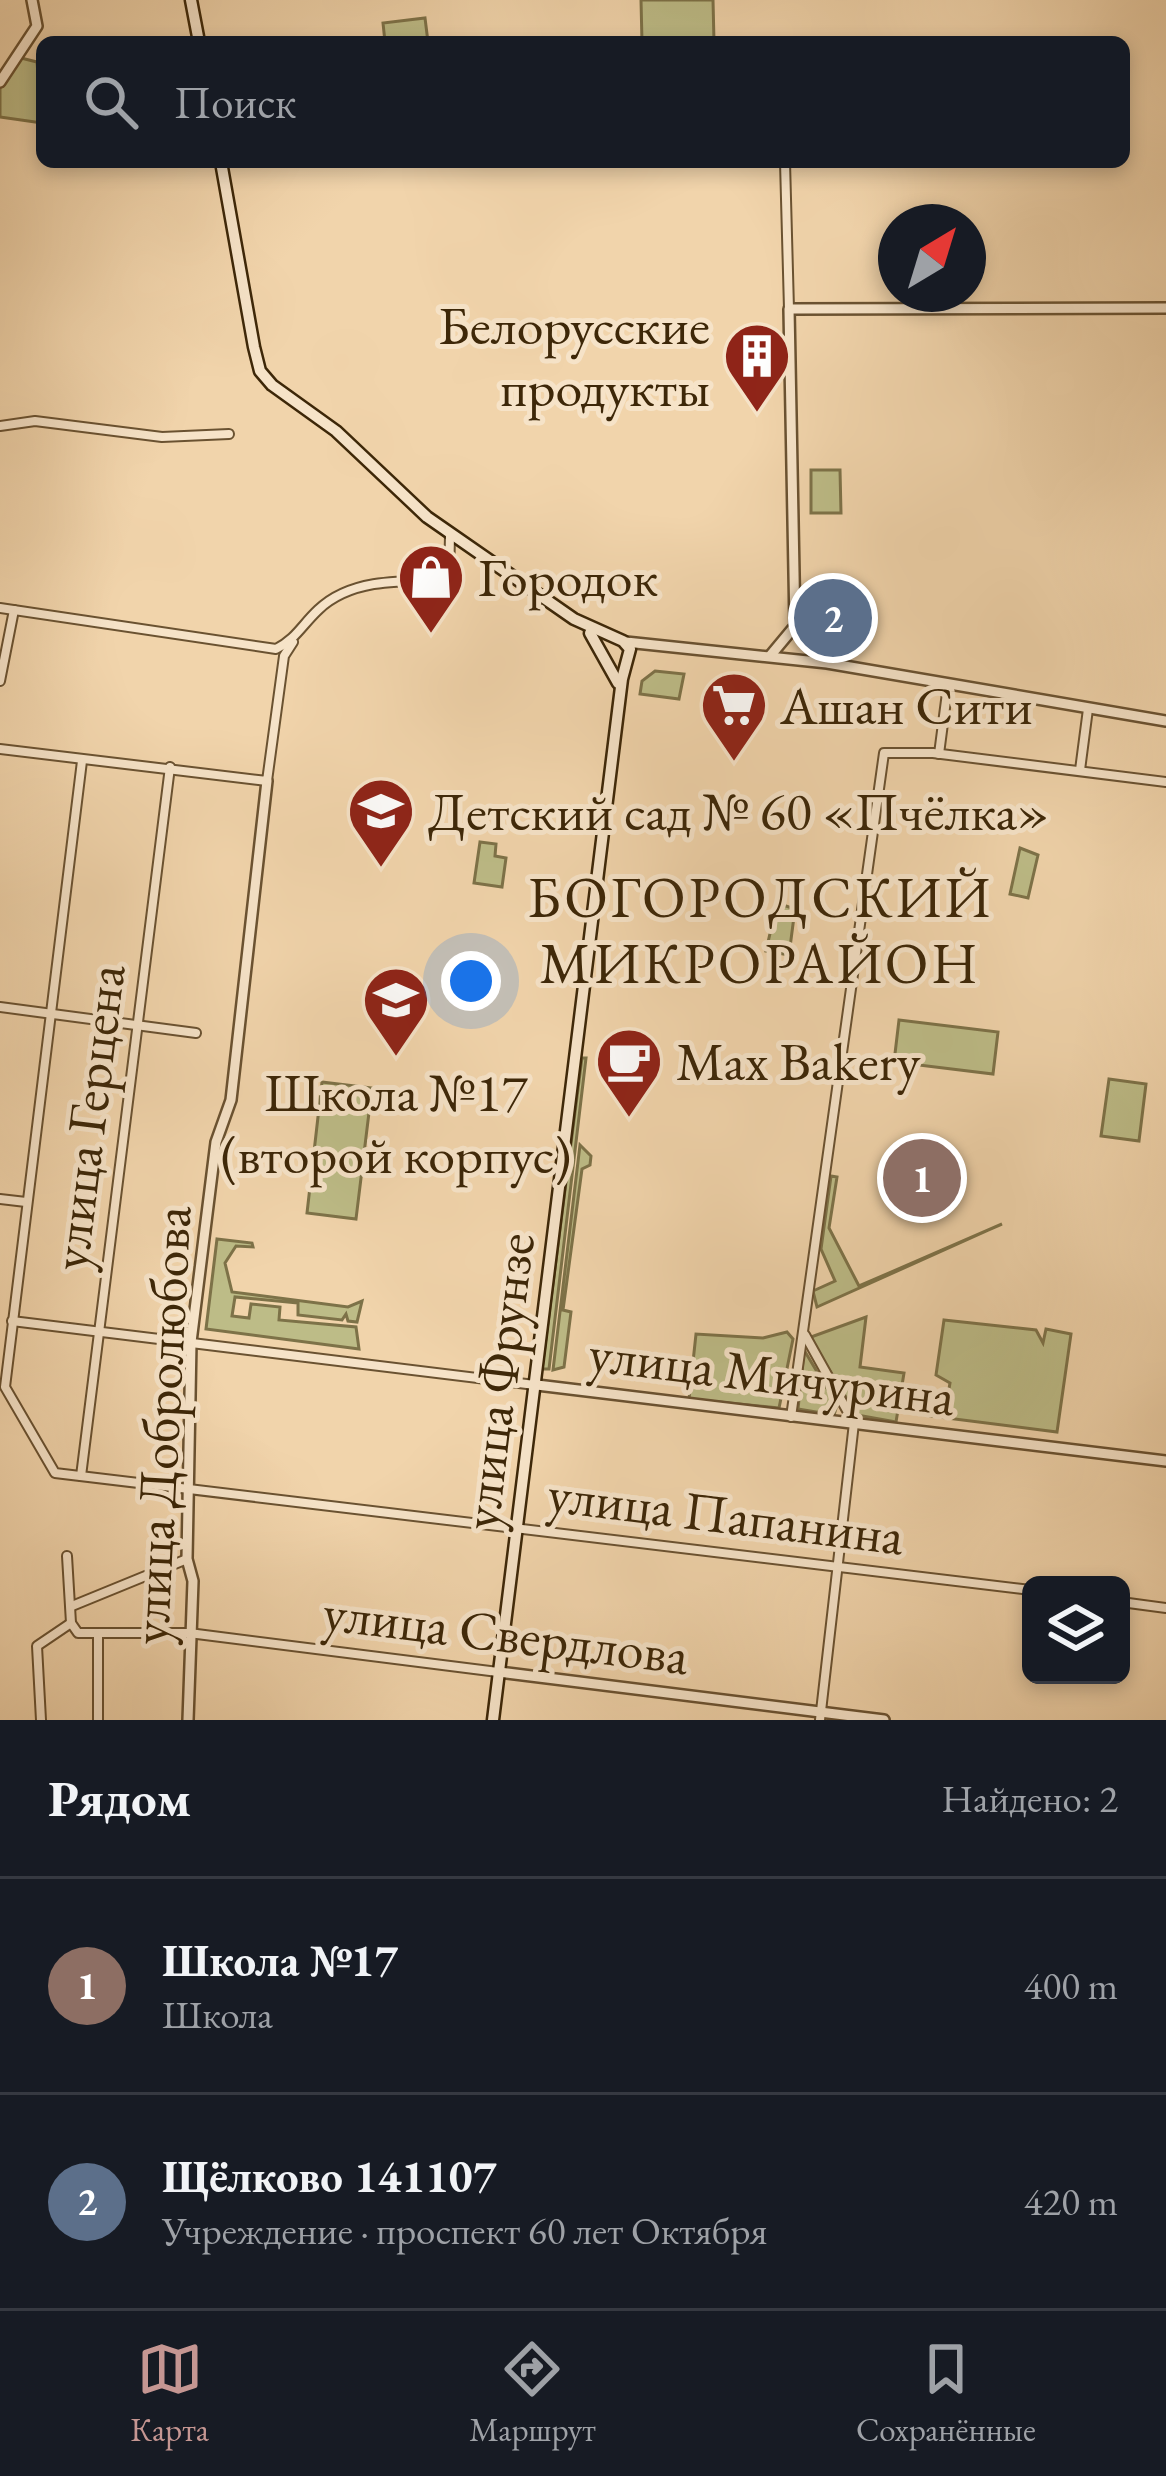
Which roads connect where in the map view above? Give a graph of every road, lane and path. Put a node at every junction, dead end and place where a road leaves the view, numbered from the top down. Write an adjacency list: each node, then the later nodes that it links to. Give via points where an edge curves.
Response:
1 (32, 0): 4 (street, via 37,26)
2 (191, 0): 3 (main road)
3 (198, 36)
4 (0, 82)
5 (222, 168): 11 (main road, via 260,370)
6 (785, 168): 8 (street)
7 (1166, 308): 8 (street)
8 (790, 310): 19 (street, via 795,626)
9 (0, 426): 10 (street, via 35,421 162,437)
10 (229, 434)
11 (451, 535): 14 (main road); 15 (street, via 449,581 390,581 333,598)
12 (0, 608): 13 (street)
13 (14, 610): 15 (street, via 276,649); 22 (street)
14 (574, 619): 16 (main road); 18 (main road)
15 (295, 639): 32 (street, улица Добролюбова, via 284,656)
16 (619, 640): 17 (street); 18 (main road); 20 (main road)
17 (647, 646): 19 (street); 20 (street)
18 (603, 652): 21 (main road)
19 (770, 656): 23 (street)
20 (629, 659): 21 (main road); 24 (main road, улица Фрунзе)
21 (611, 665): 24 (main road)
22 (0, 681)
23 (948, 685): 25 (street); 28 (street)
24 (620, 694): 44 (main road, улица Фрунзе)
25 (1088, 709): 26 (street); 31 (street)
26 (1166, 722)
27 (0, 749): 29 (street)
28 (939, 754): 31 (street); 41 (street, via 884,753)
29 (82, 761): 30 (street); 35 (street)
30 (170, 767): 32 (street); 36 (street, улица Герцена)
31 (1080, 770): 33 (street)
32 (268, 781): 43 (street, улица Добролюбова, via 231,1100 216,1142)
33 (1166, 782)
34 (0, 1007): 35 (street)
35 (49, 1014): 36 (street); 39 (street)
36 (138, 1025): 37 (street); 42 (street, улица Герцена)
37 (196, 1033)
38 (0, 1199): 39 (street)
39 (26, 1202): 40 (street)
40 (12, 1321): 42 (street, улица Мичурина); 48 (street, улица Папанина, via 5,1387 55,1473)
41 (802, 1325): 45 (street); 46 (street)
42 (100, 1332): 43 (street, улица Мичурина); 48 (street, улица Герцена)
43 (191, 1342): 44 (street, улица Мичурина); 49 (street, улица Добролюбова)
44 (537, 1385): 45 (street, улица Мичурина); 50 (main road, улица Фрунзе)
45 (791, 1417): 46 (street, улица Мичурина)
46 (854, 1423): 47 (street, улица Мичурина); 53 (street)
47 (1166, 1461)
48 (81, 1476): 49 (street, улица Папанина)
49 (187, 1488): 50 (street, улица Папанина); 52 (street, улица Добролюбова)
50 (518, 1528): 53 (street, улица Папанина); 61 (main road, улица Фрунзе)
51 (67, 1556): 56 (street)
52 (187, 1559): 56 (street); 59 (street, улица Добролюбова, via 194,1581)
53 (838, 1565): 54 (street, улица Папанина); 62 (street)
54 (1022, 1589)
55 (1130, 1603): 57 (street)
56 (72, 1606): 58 (street)
57 (1166, 1608)
58 (71, 1622): 60 (street, улица Свердлова, via 78,1633); 63 (street, via 37,1646)
59 (189, 1634): 60 (street, улица Свердлова); 61 (street, улица Свердлова); 65 (street, улица Добролюбова)
60 (98, 1635): 64 (street)
61 (499, 1672): 62 (street, улица Свердлова); 66 (main road, улица Фрунзе)
62 (820, 1716): 67 (street, улица Свердлова)
63 (41, 1720)
64 (98, 1720)
65 (188, 1720)
66 (493, 1720)
67 (884, 1720)

